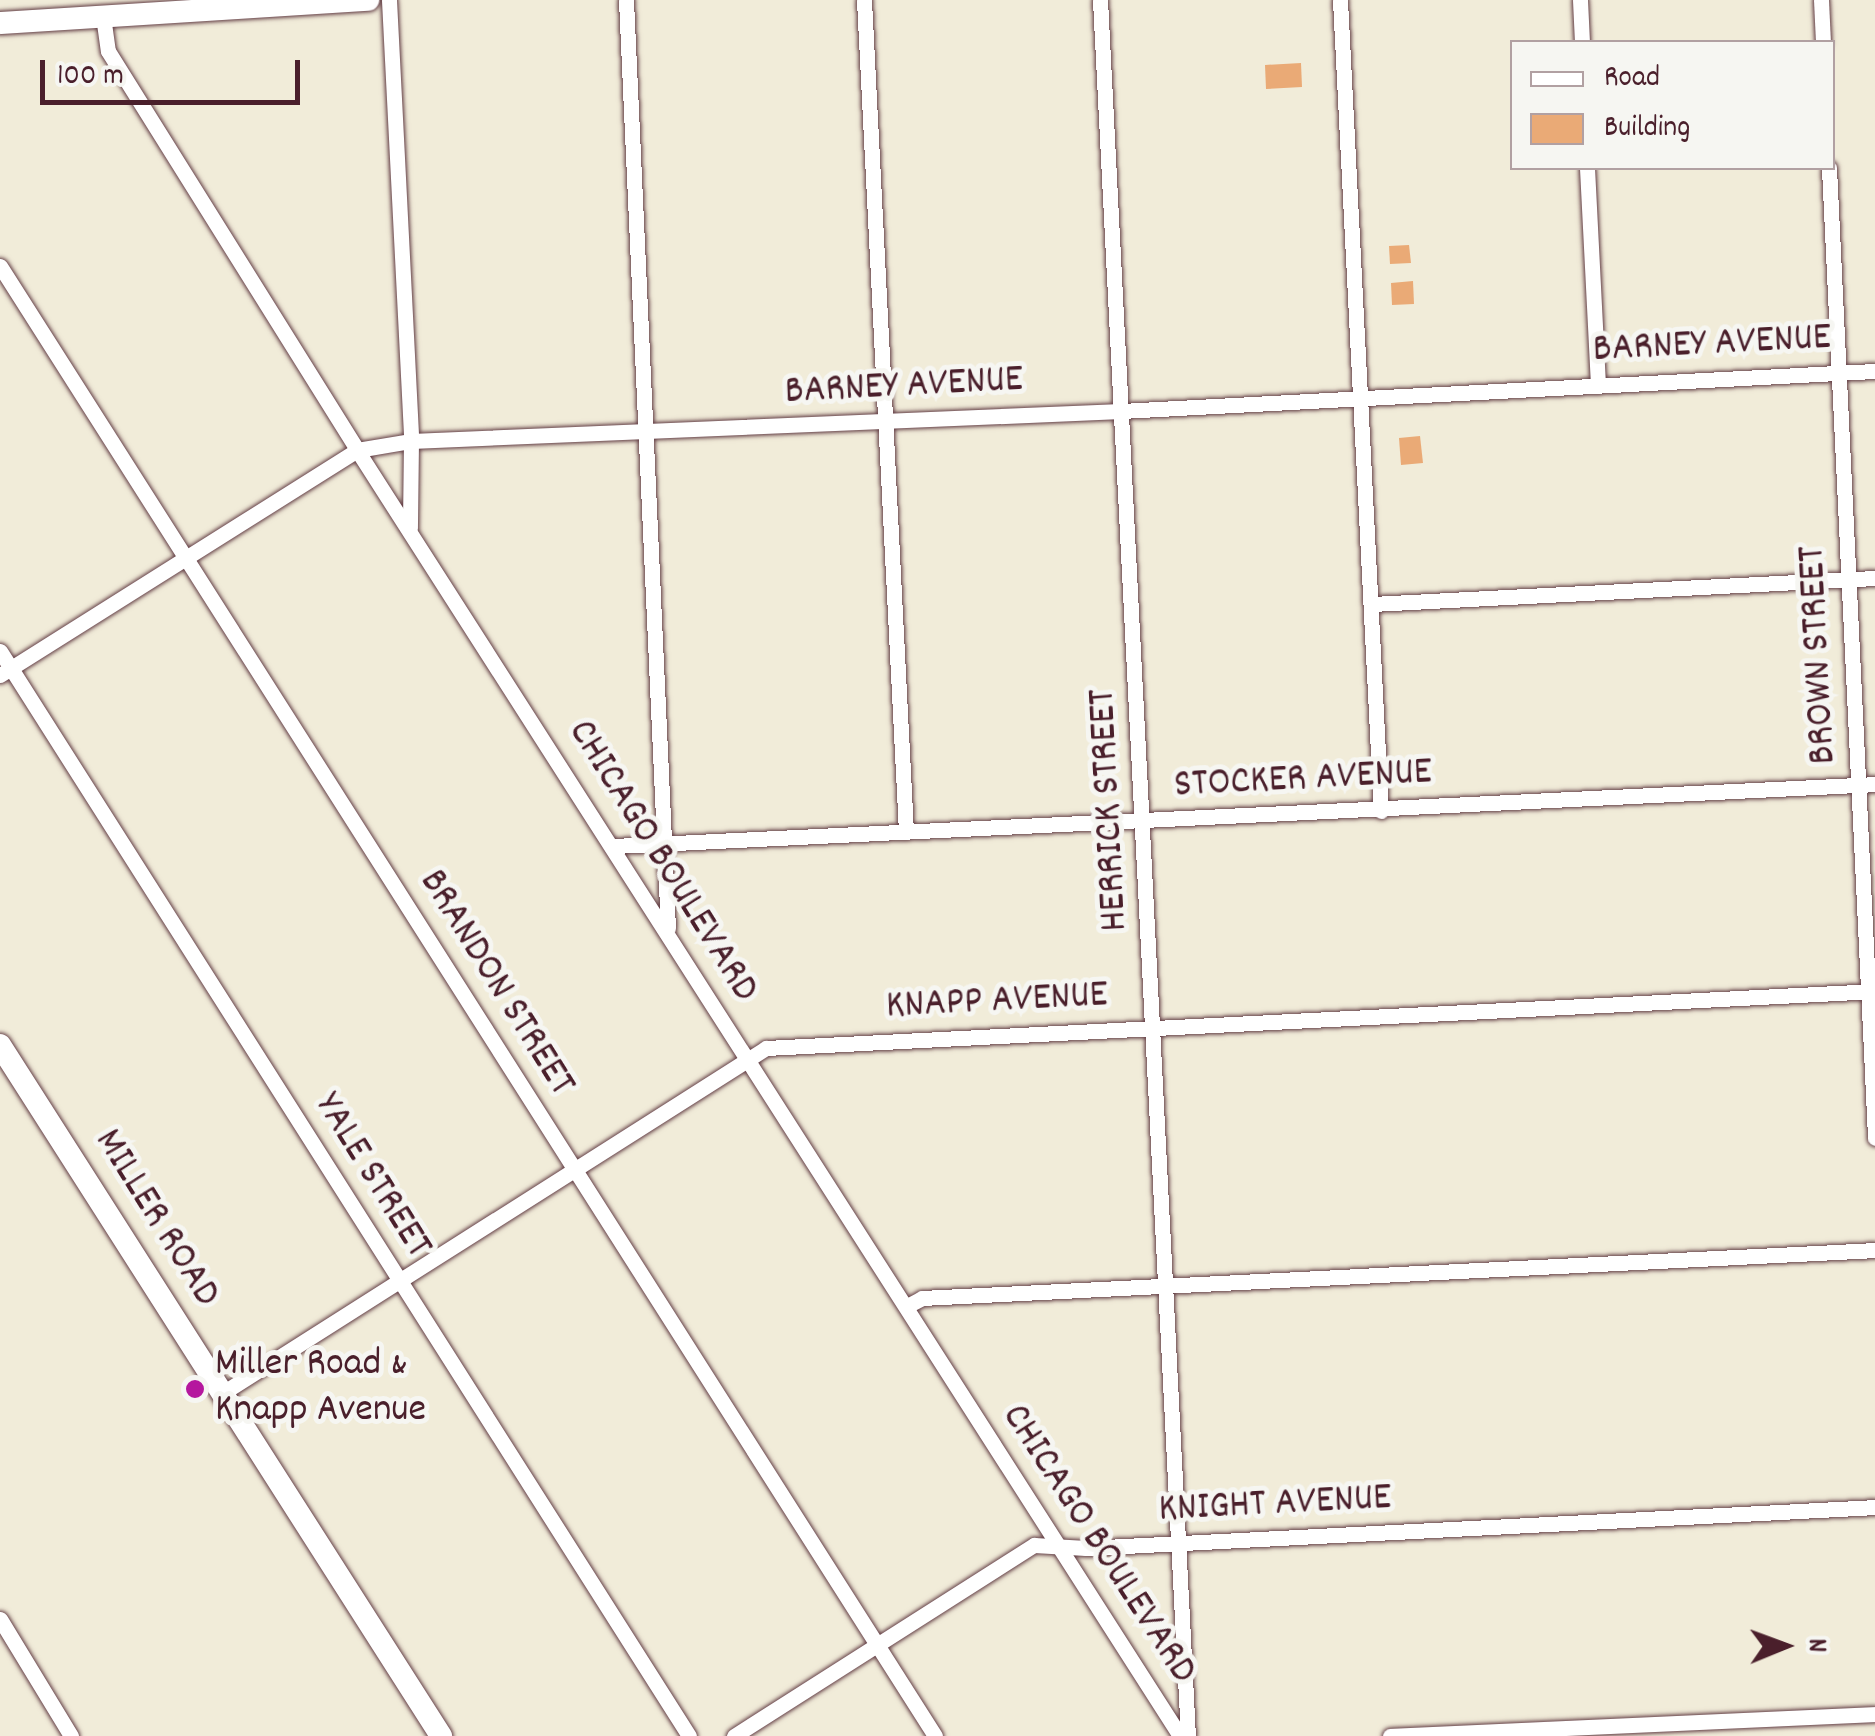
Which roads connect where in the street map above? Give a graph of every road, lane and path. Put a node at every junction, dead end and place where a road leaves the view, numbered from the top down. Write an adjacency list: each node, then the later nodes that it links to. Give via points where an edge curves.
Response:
1 (368, 0): 9 (main road)
2 (389, 0): 23 (street)
3 (626, 0): 22 (street)
4 (864, 0): 21 (street)
5 (1100, 0): 20 (street, HERRICK STREET)
6 (1340, 0): 19 (street)
7 (1580, 0): 11 (street)
8 (1821, 0): 12 (street)
9 (103, 16): 10 (main road); 24 (street, CHICAGO BOULEVARD, via 108,52)
10 (0, 22)
11 (1582, 40)
12 (1823, 40)
13 (1587, 170): 18 (street)
14 (1828, 170): 17 (street, BROWN STREET)
15 (0, 266): 26 (street, BRANDON STREET)
16 (1875, 371): 17 (street, BARNEY AVENUE)
17 (1838, 373): 18 (street, BARNEY AVENUE); 28 (street, BROWN STREET)
18 (1598, 384): 19 (street, BARNEY AVENUE)
19 (1362, 396): 20 (street, BARNEY AVENUE); 29 (street)
20 (1121, 411): 21 (street, BARNEY AVENUE); 34 (street, HERRICK STREET)
21 (885, 421): 22 (street, BARNEY AVENUE); 35 (street)
22 (648, 433): 23 (street, BARNEY AVENUE); 36 (street)
23 (411, 442): 24 (street, BARNEY AVENUE); 25 (street)
24 (357, 450): 25 (street, CHICAGO BOULEVARD); 26 (street, BARNEY AVENUE)
25 (410, 528): 37 (street, CHICAGO BOULEVARD)
26 (184, 558): 31 (street, BARNEY AVENUE); 44 (street, BRANDON STREET)
27 (1875, 578): 28 (street)
28 (1848, 579): 29 (street); 32 (street, BROWN STREET)
29 (1372, 604): 33 (street)
30 (0, 651): 31 (street, YALE STREET)
31 (6, 671): 46 (street, YALE STREET)
32 (1867, 785): 33 (street, STOCKER AVENUE); 39 (street, BROWN STREET)
33 (1381, 811): 34 (street, STOCKER AVENUE)
34 (1145, 820): 35 (street, STOCKER AVENUE); 40 (street, HERRICK STREET)
35 (906, 831): 36 (street, STOCKER AVENUE)
36 (667, 844): 37 (street, STOCKER AVENUE); 38 (street)
37 (614, 846): 38 (street, CHICAGO BOULEVARD)
38 (668, 932): 42 (street, CHICAGO BOULEVARD)
39 (1872, 991): 40 (street, KNAPP AVENUE); 43 (street, BROWN STREET)
40 (1155, 1028): 42 (street, KNAPP AVENUE, via 766,1048); 47 (street, HERRICK STREET)
41 (0, 1045): 49 (main road, MILLER ROAD)
42 (747, 1056): 44 (street, KNAPP AVENUE); 48 (street, CHICAGO BOULEVARD)
43 (1875, 1138)
44 (574, 1168): 46 (street, KNAPP AVENUE); 54 (street, BRANDON STREET)
45 (1875, 1250): 47 (street)
46 (398, 1280): 49 (street, KNAPP AVENUE); 58 (street, YALE STREET)
47 (1167, 1284): 48 (street, via 922,1298); 51 (street, HERRICK STREET)
48 (907, 1306): 52 (street, CHICAGO BOULEVARD)
49 (222, 1394): 57 (main road, MILLER ROAD)
50 (1875, 1508): 51 (street, KNIGHT AVENUE)
51 (1180, 1543): 52 (street, KNIGHT AVENUE); 61 (street, HERRICK STREET)
52 (1062, 1546): 54 (street, KNIGHT AVENUE, via 1034,1545); 61 (street, CHICAGO BOULEVARD)
53 (0, 1620): 56 (street)
54 (878, 1646): 59 (street, KNIGHT AVENUE); 60 (street, BRANDON STREET)
55 (1875, 1714): 62 (street)
56 (71, 1736)
57 (441, 1736)
58 (690, 1736)
59 (734, 1736)
60 (936, 1736)
61 (1184, 1736)
62 (1390, 1736)

